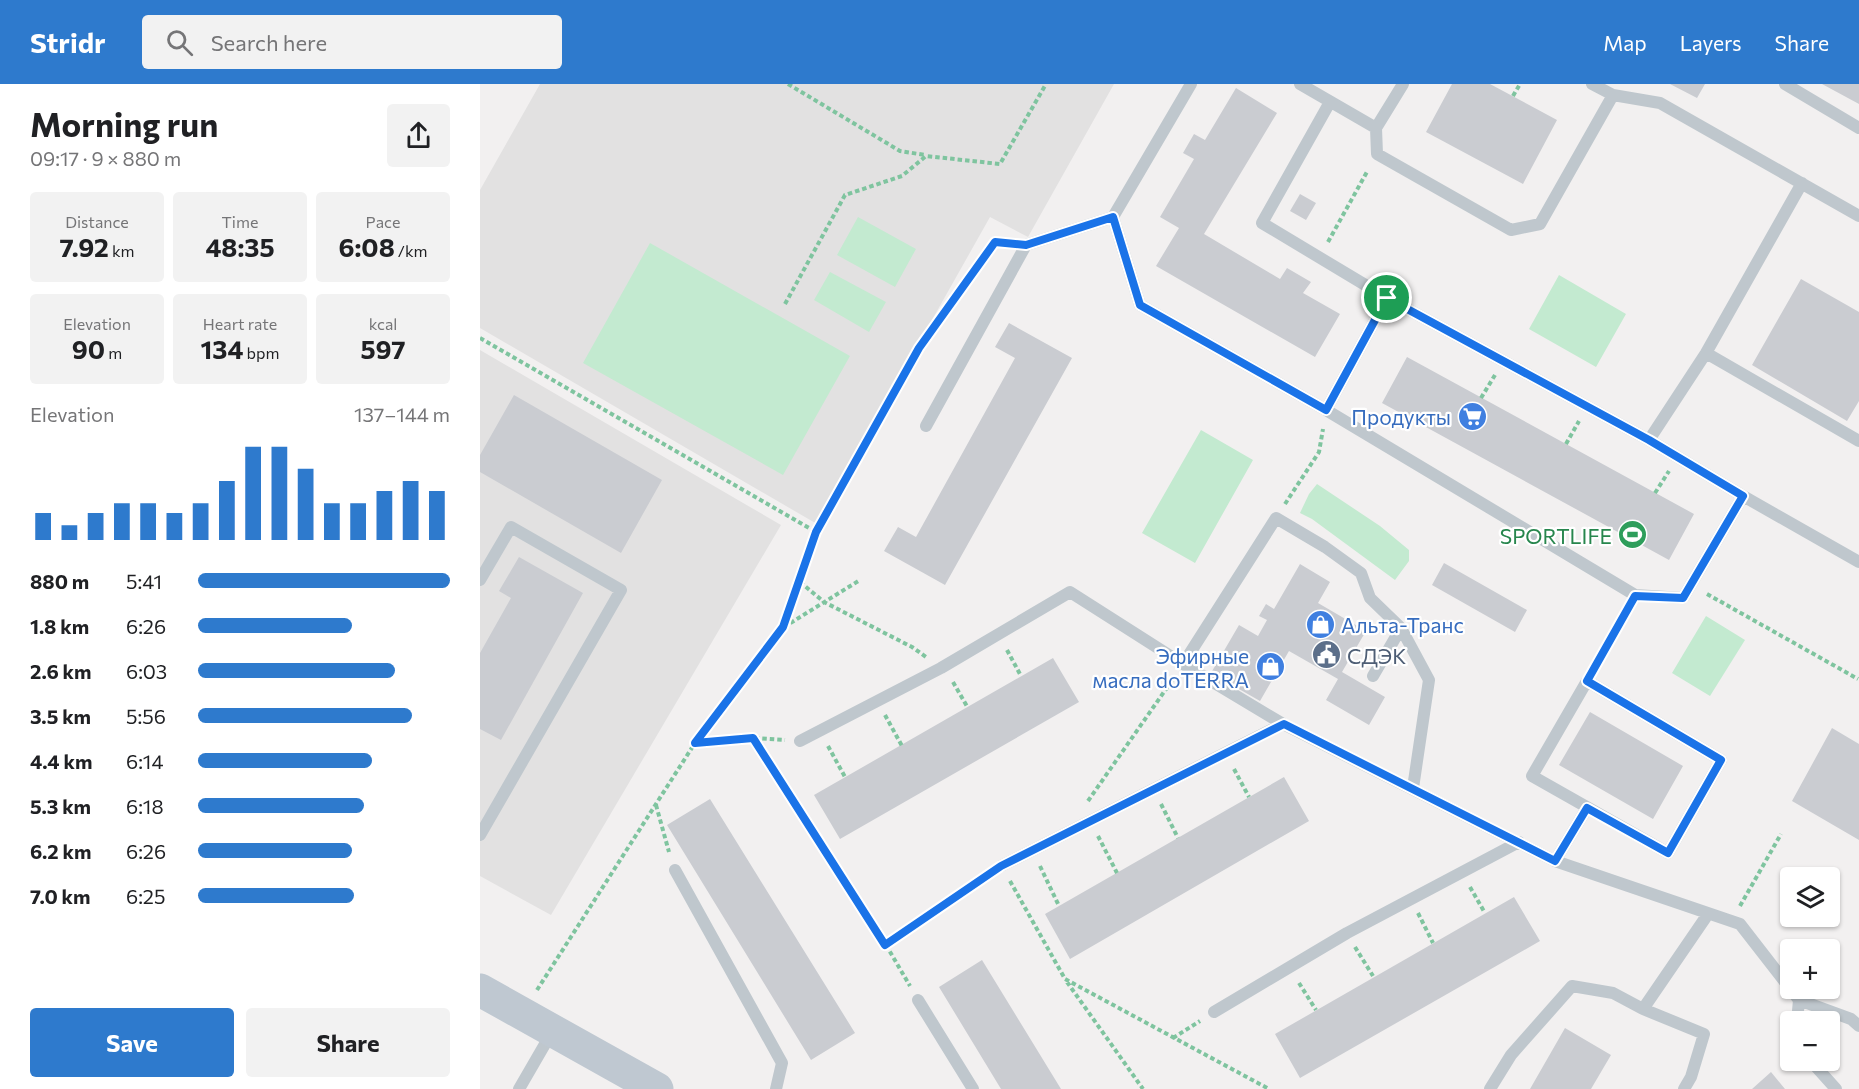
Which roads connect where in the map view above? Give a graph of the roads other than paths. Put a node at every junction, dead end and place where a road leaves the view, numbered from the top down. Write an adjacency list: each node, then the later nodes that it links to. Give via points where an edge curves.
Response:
1 (1191, 84): 12 (lane)
2 (1300, 84): 7 (lane)
3 (1403, 84): 8 (lane)
4 (1592, 84): 6 (lane)
5 (1785, 84): 9 (lane)
6 (1613, 95): 8 (lane, via 1540,224 1511,230 1377,154); 10 (lane, via 1660,103)
7 (1330, 102): 8 (lane); 13 (lane, via 1262,223)
8 (1376, 128)
9 (1859, 128)
10 (1802, 183): 11 (lane); 14 (lane)
11 (1859, 216)
12 (1113, 217): 15 (lane, via 1140,305); 16 (lane, via 1026,245)
13 (1387, 298): 15 (lane); 17 (lane)
14 (1706, 353): 17 (lane); 18 (lane)
15 (1326, 410): 19 (lane, via 1635,596 1683,598)
16 (926, 426)
17 (1649, 440): 19 (lane)
18 (1859, 441)
19 (1743, 496): 20 (lane)
20 (1859, 562)
21 (480, 580): 29 (lane, via 511,527 621,591)
22 (1401, 627): 23 (lane, via 1370,598 1361,573 1276,518); 24 (lane); 27 (lane, via 1429,680)
23 (1184, 664): 25 (lane); 26 (lane, via 1070,592 944,666)
24 (1373, 676)
25 (1284, 724): 27 (lane); 32 (lane)
26 (800, 741)
27 (1413, 788): 30 (lane)
28 (1587, 808): 28 (lane, via 1532,776 1587,681 1721,760 1668,853); 31 (lane)
29 (480, 835)
30 (1518, 842): 31 (lane); 40 (lane, via 1347,933)
31 (1555, 861): 34 (lane)
32 (1001, 866)
33 (675, 870): 46 (lane, via 782,1063)
34 (1708, 914): 37 (lane, via 1740,924); 38 (lane)
35 (480, 990): 42 (street)
36 (918, 1000): 47 (lane)
37 (1799, 1000): 39 (lane); 41 (lane, via 1851,1019)
38 (1643, 1009): 48 (lane, via 1613,993 1572,986 1511,1055); 49 (lane, via 1704,1034)
39 (1798, 1011)
40 (1214, 1012)
41 (1859, 1026)
42 (553, 1031): 44 (lane); 45 (street)
43 (1820, 1071): 50 (lane)
44 (519, 1089)
45 (657, 1089)
46 (776, 1089)
47 (974, 1089)
48 (1490, 1089)
49 (1684, 1089)
50 (1836, 1089)

